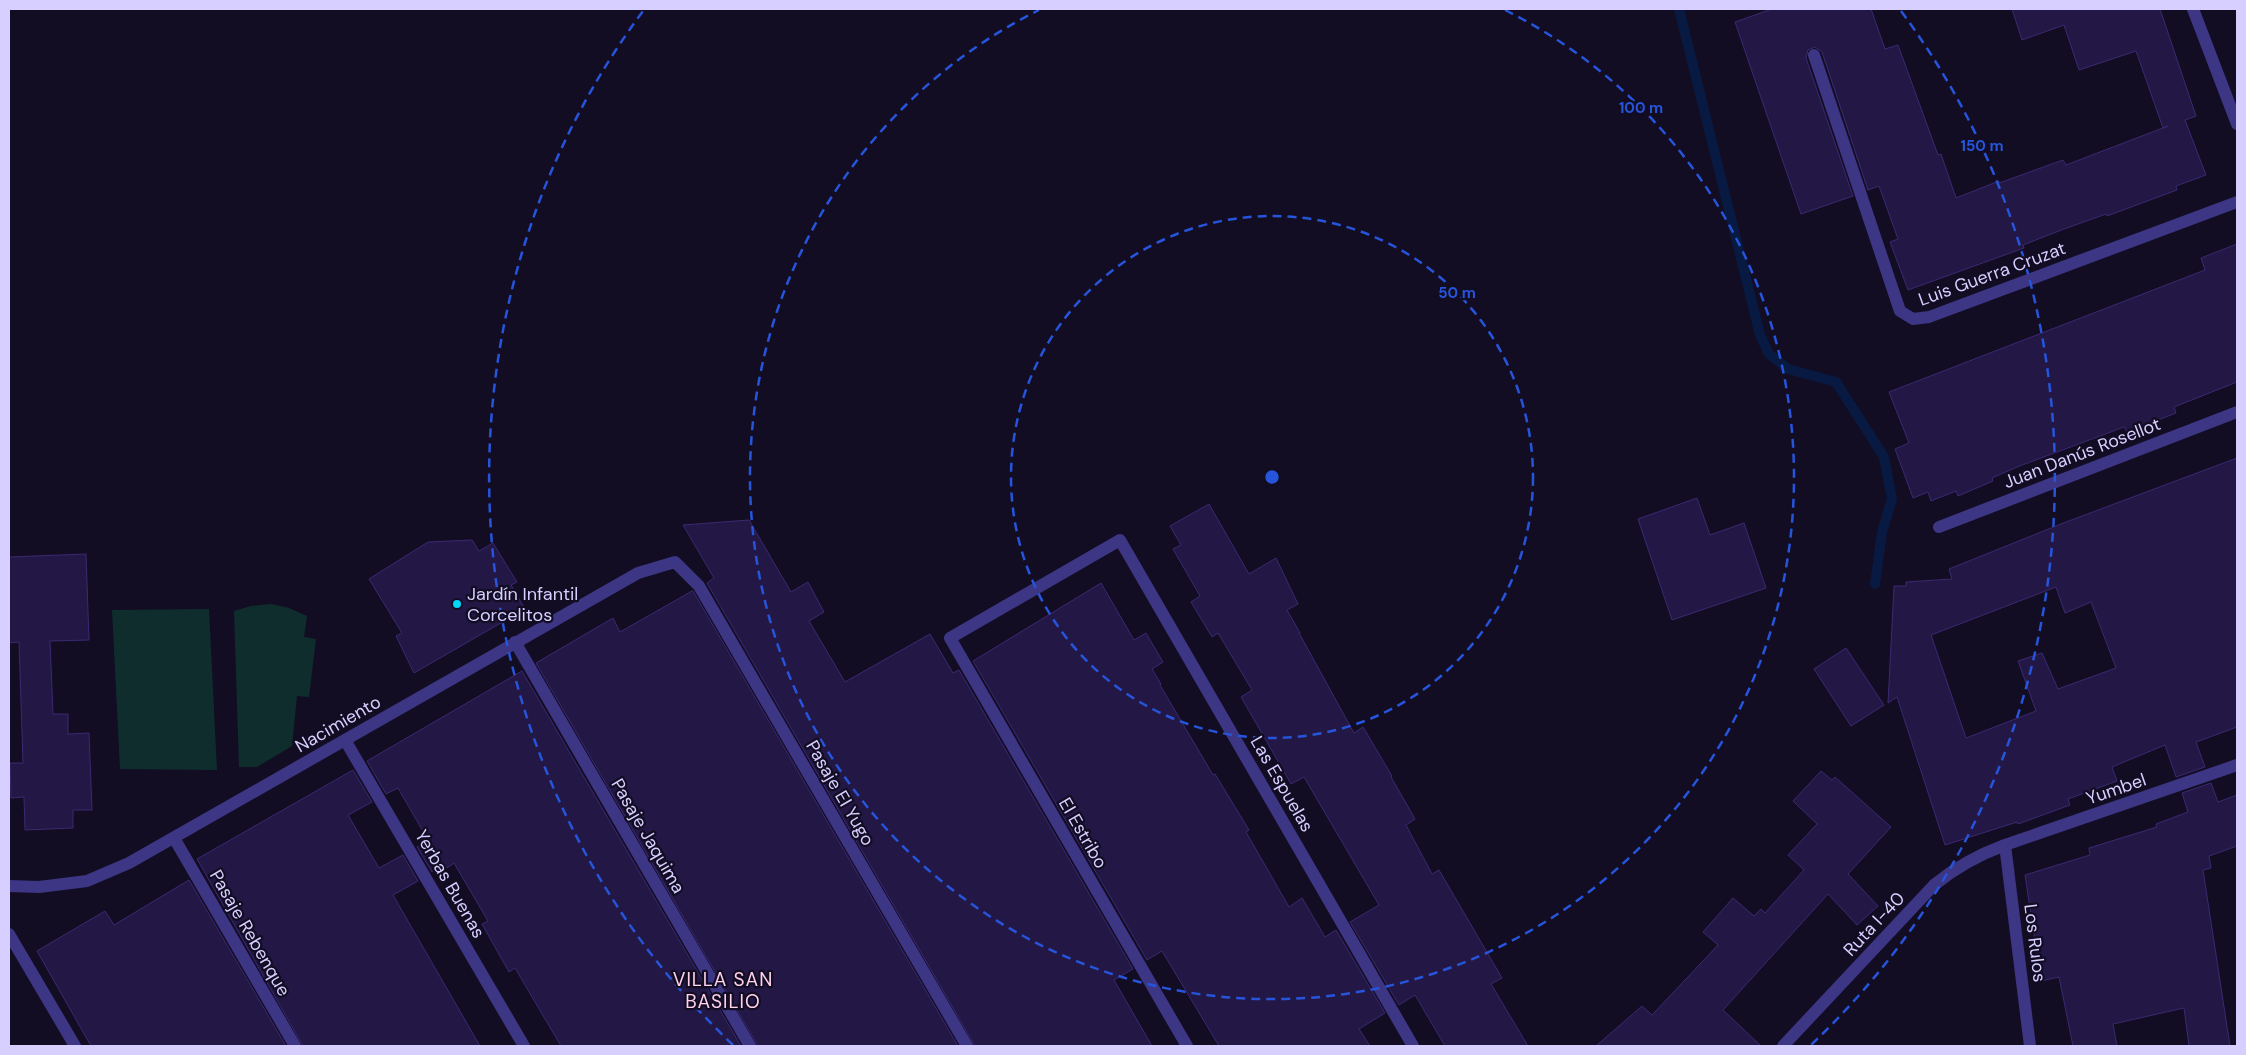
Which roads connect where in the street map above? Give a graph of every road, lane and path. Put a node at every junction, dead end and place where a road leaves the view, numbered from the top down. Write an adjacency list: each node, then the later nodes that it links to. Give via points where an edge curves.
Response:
1 (2193, 9): 3 (street)
2 (1814, 55): 4 (street, Luis Guerra Cruzat, via 1900,311 1913,319 1930,317)
3 (2237, 124)
4 (2237, 202)
5 (2237, 412): 6 (street, Juan Danús Rosellot)
6 (1939, 527)
7 (675, 562): 9 (street, Nacimiento, via 638,572); 20 (street, Pasaje El Yugo, via 699,586)
8 (950, 638): 21 (street, El Estribo); 22 (street, Las Espuelas, via 1120,540)
9 (515, 642): 10 (street, Nacimiento); 19 (street, Pasaje Jaquima)
10 (345, 740): 12 (street, Nacimiento); 18 (street, Yerbas Buenas)
11 (2237, 765): 13 (street, Yumbel)
12 (174, 838): 14 (street, Nacimiento, via 87,882 39,887); 17 (street, Pasaje Rebenque)
13 (2005, 845): 23 (street, Ruta I-40, via 1978,855 1934,885); 24 (street, Los Rulos)
14 (9, 886)
15 (9, 934): 16 (street)
16 (75, 1046)
17 (295, 1046)
18 (524, 1046)
19 (750, 1046)
20 (967, 1046)
21 (1187, 1046)
22 (1413, 1046)
23 (1783, 1046)
24 (2030, 1046)

